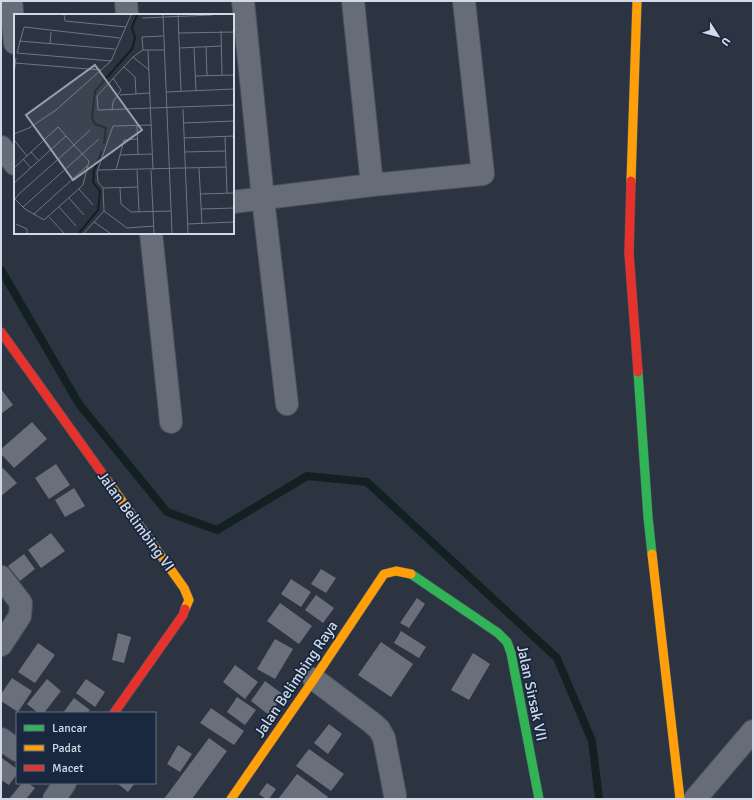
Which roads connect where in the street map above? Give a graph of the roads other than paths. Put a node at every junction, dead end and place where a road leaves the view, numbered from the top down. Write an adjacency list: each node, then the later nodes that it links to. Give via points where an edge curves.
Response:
1 (11, 1): 8 (street)
2 (126, 1): 7 (street)
3 (242, 1): 12 (street)
4 (353, 1): 11 (street)
5 (464, 1): 11 (street, via 483,174)
6 (637, 1): 31 (street, via 629,253 648,517)
7 (127, 14)
8 (14, 32)
9 (1, 147): 10 (street)
10 (14, 163)
11 (372, 185): 12 (street)
12 (263, 199): 13 (street); 16 (street)
13 (234, 202)
14 (151, 234): 17 (street)
15 (1, 332): 22 (street, Jalan Belimbing VI, via 184,588 188,600 183,615)
16 (287, 404)
17 (171, 422)
18 (384, 574): 21 (street, Jalan Belimbing Raya); 30 (street, Jalan Sirsak VII, via 396,571 412,574 498,633 507,642)
19 (1, 577): 20 (street, via 21,603 20,616)
20 (1, 645)
21 (314, 679): 28 (street, Jalan Belimbing Raya); 29 (street, via 379,729 384,738)
22 (115, 712)
23 (753, 731): 32 (street)
24 (1, 739): 25 (street)
25 (16, 749)
26 (63, 784): 27 (street)
27 (54, 799)
28 (231, 799)
29 (395, 799)
30 (539, 799)
31 (680, 799)
32 (695, 799)

